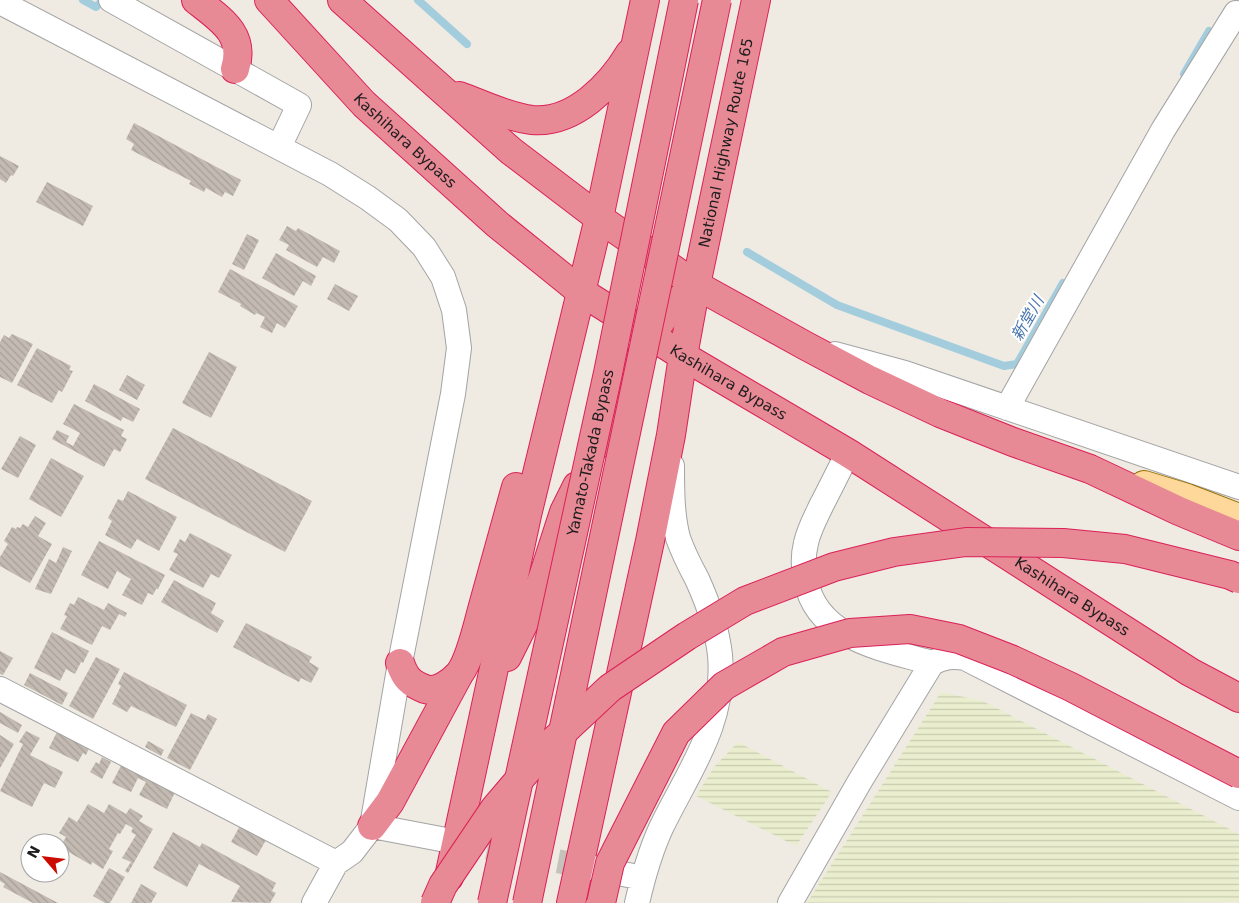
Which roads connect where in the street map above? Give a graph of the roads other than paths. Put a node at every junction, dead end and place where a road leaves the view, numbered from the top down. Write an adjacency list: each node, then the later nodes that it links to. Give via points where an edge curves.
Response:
1 (111, 0): 12 (street)
2 (196, 0): 12 (highway, via 219,17 231,32 238,49)
3 (269, 0): 17 (highway, Kashihara Bypass, via 364,104 497,224)
4 (342, 0): 13 (highway)
5 (645, 0): 11 (highway)
6 (684, 0): 45 (highway, Yamato-Takada Bypass, bridge, via 608,373)
7 (717, 0): 46 (highway, bridge)
8 (756, 0): 16 (highway, National Highway Route 165)
9 (0, 2): 14 (street)
10 (1236, 13): 21 (street, via 1163,130)
11 (635, 46): 13 (highway, via 596,95 566,114 551,119 516,117); 15 (highway)
12 (235, 69): 14 (street, via 299,105)
13 (443, 90): 15 (highway, via 511,151)
14 (279, 147): 29 (street, via 353,188 398,220 424,247 443,277 454,310 459,348 453,394)
15 (599, 218): 16 (highway); 17 (highway)
16 (696, 284): 18 (highway, via 665,315); 19 (highway); 20 (highway, National Highway Route 165)
17 (580, 291): 18 (highway, Kashihara Bypass); 31 (highway, via 539,399 478,626); 33 (highway)
18 (651, 336): 20 (highway, Kashihara Bypass); 33 (highway, via 564,512 530,611)
19 (806, 346): 21 (street, via 905,372); 24 (highway, via 940,413)
20 (682, 356): 22 (highway, National Highway Route 165); 23 (highway, Kashihara Bypass)
21 (1006, 408): 25 (street)
22 (671, 435): 41 (street, via 675,524 716,630 720,680 711,730 661,829); 47 (highway, National Highway Route 165)
23 (848, 453): 30 (street, via 806,542 803,557 808,591 826,619 840,631 859,641); 34 (highway, Kashihara Bypass, via 1190,672)
24 (1090, 469): 26 (main road); 27 (highway)
25 (1239, 487)
26 (1239, 518)
27 (1239, 536)
28 (1239, 579): 43 (highway, bridge, via 1125,549 1063,543 966,542 894,552 834,567 745,600 610,688 548,746 495,808 443,884)
29 (400, 663): 31 (highway, via 405,676 429,690 444,686); 37 (street)
30 (932, 663): 36 (street, via 947,657 965,658); 50 (street)
31 (459, 674): 37 (highway, via 390,802)
32 (0, 689): 39 (street)
33 (488, 694): 44 (highway)
34 (1239, 698)
35 (1239, 774): 48 (highway, bridge, via 1071,687 959,638 910,629 850,633 783,652 724,686 676,733 610,863)
36 (1239, 798)
37 (372, 826): 38 (street); 39 (street, via 352,852)
38 (446, 840)
39 (336, 863): 42 (street)
40 (593, 868): 41 (street)
41 (643, 878): 49 (street)
42 (314, 903)
43 (435, 903)
44 (444, 903)
45 (492, 903)
46 (527, 903)
47 (571, 903)
48 (601, 903)
49 (637, 903)
50 (790, 903)

